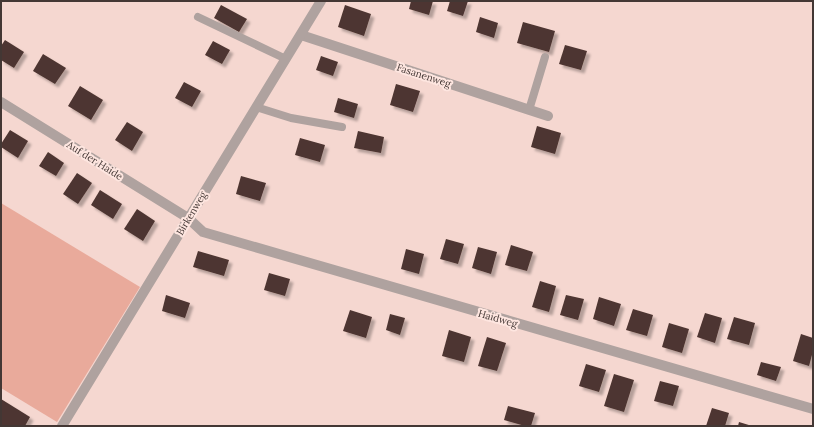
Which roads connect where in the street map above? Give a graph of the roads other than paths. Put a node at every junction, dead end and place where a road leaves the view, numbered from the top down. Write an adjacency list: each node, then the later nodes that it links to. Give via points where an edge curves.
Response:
1 (321, 1): 3 (street, Birkenweg)
2 (198, 17): 5 (lane)
3 (301, 35): 5 (street, Birkenweg); 8 (street, Fasanenweg)
4 (545, 57): 8 (lane)
5 (286, 59): 7 (street, Birkenweg)
6 (1, 102): 11 (street, Auf der Haide)
7 (256, 107): 10 (lane, via 291,118); 11 (street, Birkenweg)
8 (529, 110): 9 (street, Fasanenweg)
9 (548, 116)
10 (342, 127)
11 (188, 218): 12 (street, Haidweg, via 203,232); 13 (street, Birkenweg)
12 (813, 410)
13 (62, 426)

